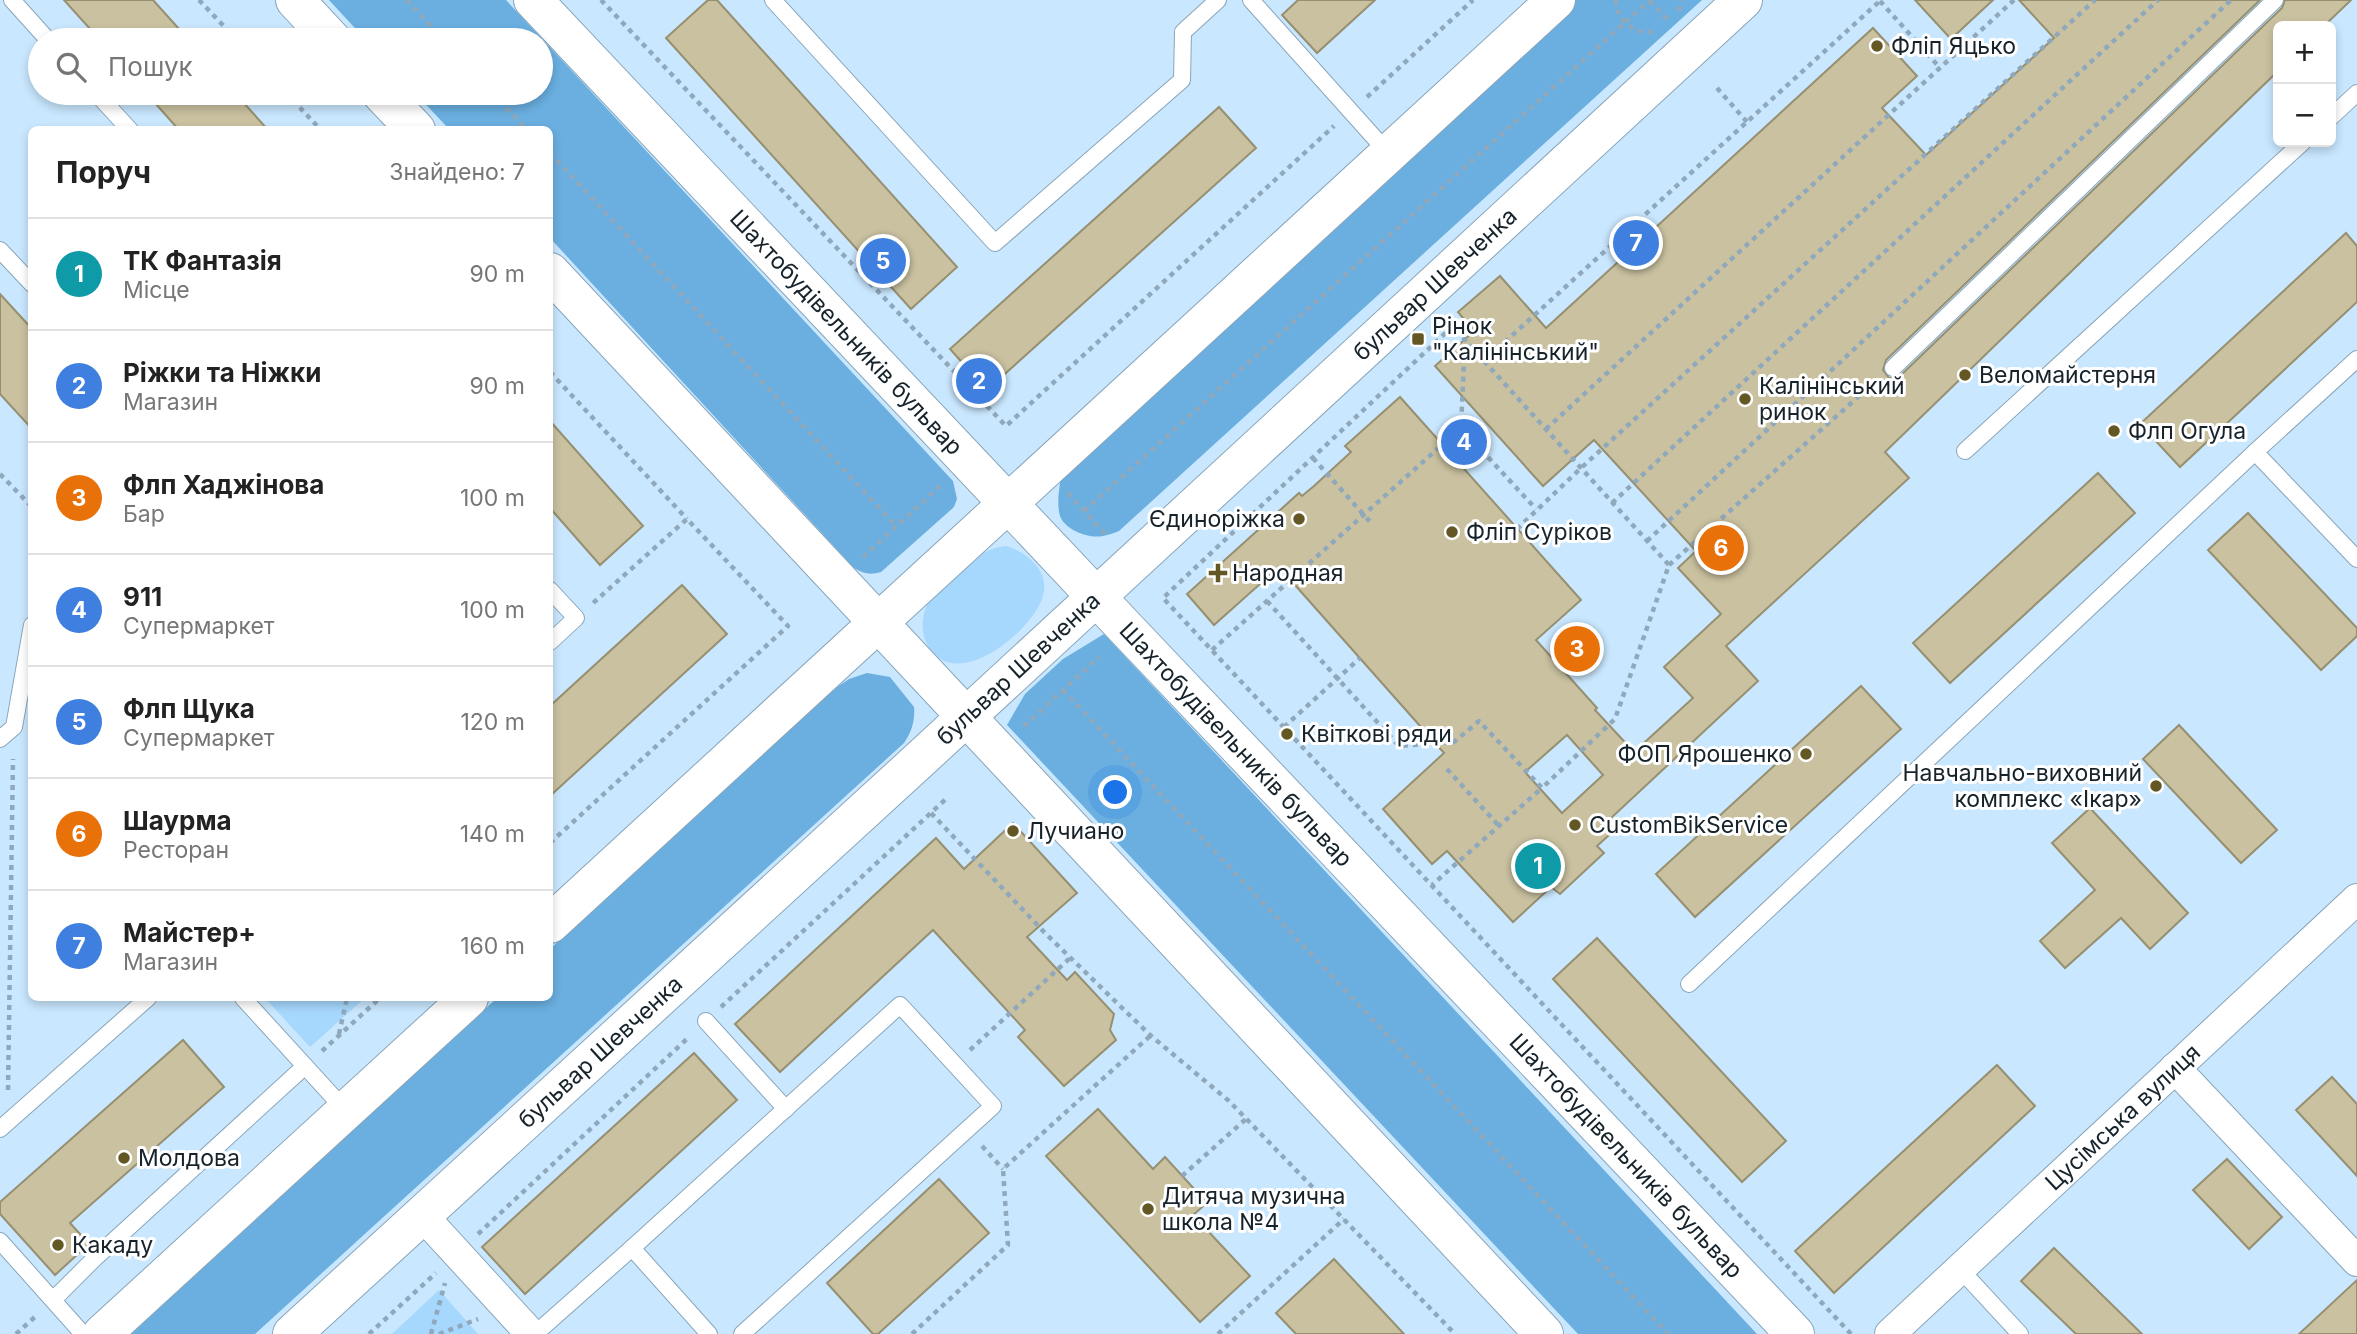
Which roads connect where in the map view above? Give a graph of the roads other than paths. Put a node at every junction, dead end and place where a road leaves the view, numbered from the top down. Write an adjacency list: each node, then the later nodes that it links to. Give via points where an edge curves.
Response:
1 (12, 0): 10 (lane)
2 (295, 0): 11 (main road)
3 (533, 0): 27 (main road, Шахтобудівельників бульвар)
4 (773, 0): 5 (lane, via 995,243 1182,80 1183,32)
5 (1218, 0)
6 (1251, 0): 19 (lane)
7 (1556, 0): 19 (main road)
8 (1743, 0): 30 (main road, бульвар Шевченка)
9 (2275, 0): 24 (lane)
10 (37, 28)
11 (321, 28)
12 (2357, 93): 15 (lane)
13 (107, 105): 16 (lane)
14 (393, 105): 17 (main road)
15 (2336, 112)
16 (126, 126)
17 (412, 126)
18 (2298, 147): 25 (lane)
19 (1389, 154): 27 (main road)
20 (0, 250): 22 (lane)
21 (553, 275): 31 (main road)
22 (28, 280)
23 (2357, 359): 26 (lane)
24 (1893, 368)
25 (1965, 451)
26 (2255, 452): 28 (lane); 38 (lane)
27 (1008, 503): 30 (main road, Шахтобудівельників бульвар); 31 (main road)
28 (2357, 559)
29 (553, 593): 32 (lane, via 576,618)
30 (1097, 595): 34 (main road, бульвар Шевченка); 61 (main road, Шахтобудівельників бульвар)
31 (877, 623): 34 (main road); 37 (main road)
32 (553, 639)
33 (28, 648): 35 (lane, via 14,727)
34 (966, 716): 48 (main road, бульвар Шевченка); 60 (main road)
35 (0, 739)
36 (2357, 899): 44 (street, Цусімська вулиця)
37 (553, 921)
38 (1689, 984)
39 (145, 1001): 47 (lane)
40 (246, 1001): 43 (lane)
41 (466, 1001): 46 (main road)
42 (706, 1021): 45 (lane)
43 (305, 1066): 46 (lane); 53 (lane)
44 (2175, 1068): 51 (street); 52 (street, Цусімська вулиця)
45 (786, 1109): 50 (lane); 59 (lane, via 900,1005 992,1106)
46 (345, 1111): 55 (main road)
47 (4, 1126)
48 (422, 1215): 56 (main road, бульвар Шевченка); 57 (street, via 454,1256)
49 (0, 1241): 53 (lane)
50 (632, 1248): 57 (lane); 58 (lane)
51 (2357, 1261)
52 (1960, 1269): 62 (street, Цусімська вулиця); 63 (lane)
53 (53, 1300): 54 (lane)
54 (83, 1334)
55 (102, 1334)
56 (292, 1334)
57 (533, 1334)
58 (709, 1334)
59 (743, 1334)
60 (1544, 1334)
61 (1795, 1334)
62 (1890, 1334)
63 (2020, 1334)

